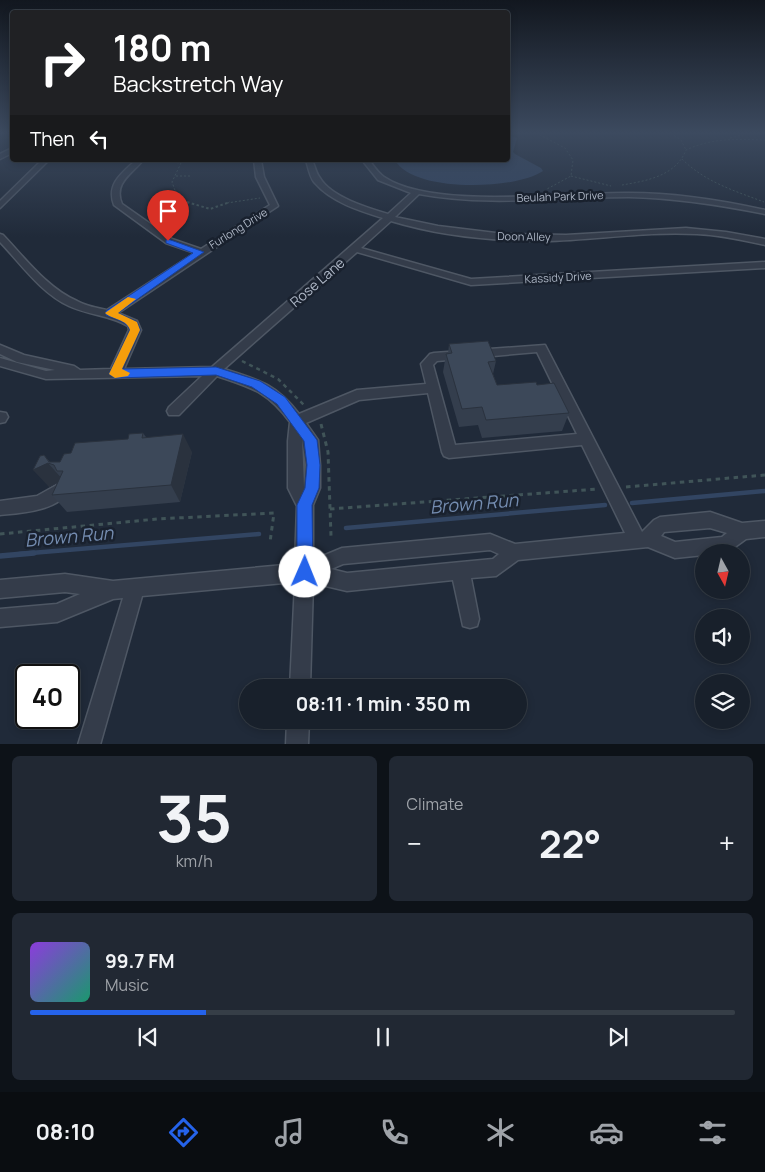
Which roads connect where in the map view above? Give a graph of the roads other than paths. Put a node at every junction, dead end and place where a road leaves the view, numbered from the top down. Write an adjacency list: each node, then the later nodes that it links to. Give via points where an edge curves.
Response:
1 (38, 168): 7 (street)
2 (133, 168): 13 (street, via 115,188 114,198 118,205 168,241)
3 (259, 168): 13 (street, Furlong Drive, via 258,174 274,206)
4 (309, 168): 9 (street, Doon Alley, via 324,188 353,206)
5 (370, 168): 6 (street, Beulah Park Drive, via 400,188)
6 (416, 192): 8 (street, Beulah Park Drive, via 468,199 630,195 710,202); 9 (street, Rose Lane)
7 (0, 206)
8 (765, 212)
9 (389, 218): 11 (street, Doon Alley, via 440,230 507,237 688,231 720,233); 12 (street, Rose Lane)
10 (0, 237): 15 (street, via 60,296 87,310)
11 (765, 242)
12 (355, 249): 14 (street, Kassidy Drive, via 471,282); 18 (street, Rose Lane)
13 (200, 252): 15 (street, Furlong Drive)
14 (765, 265)
15 (110, 313): 20 (street, via 133,324 135,330)
16 (0, 349): 19 (street, via 21,358 72,368)
17 (0, 362): 19 (street, via 46,375)
18 (216, 371): 20 (street); 22 (street, Rose Lane); 23 (street, via 256,384 281,400)
19 (80, 374): 20 (street)
20 (115, 374)
21 (433, 388): 23 (street, via 357,395); 24 (street, via 450,452); 24 (street, via 428,364 434,357 541,348)
22 (174, 411)
23 (297, 421): 32 (street, via 294,441 296,488 305,505)
24 (587, 439): 29 (street, via 611,488)
25 (62, 489): 26 (street, via 40,503)
26 (0, 508)
27 (765, 529): 28 (street)
28 (742, 531): 29 (street, via 726,545 675,550); 29 (street, via 710,520 660,525)
29 (643, 540): 30 (street)
30 (516, 552): 31 (street, via 496,567); 32 (street, via 490,542 342,556)
31 (460, 570): 32 (street, via 347,582); 37 (street)
32 (305, 572): 33 (street); 38 (street)
33 (135, 588): 35 (street); 40 (street)
34 (0, 589): 35 (street, via 65,583)
35 (113, 590): 36 (street, via 57,613)
36 (0, 618)
37 (470, 619)
38 (300, 679)
39 (298, 729): 41 (street)
40 (89, 744)
41 (298, 744)

